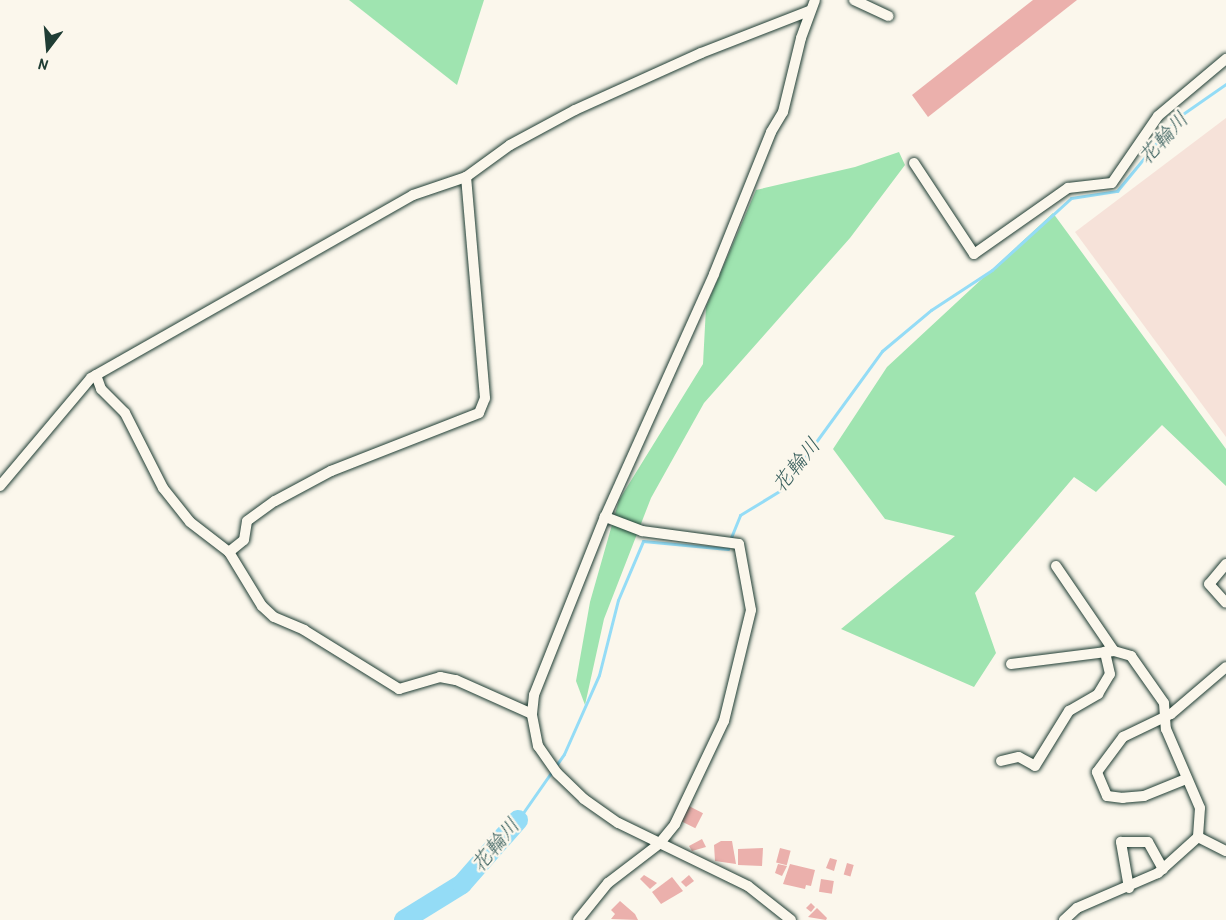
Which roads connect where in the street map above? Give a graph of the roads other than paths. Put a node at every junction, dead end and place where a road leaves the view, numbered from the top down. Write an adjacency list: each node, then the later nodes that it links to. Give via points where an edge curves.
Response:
1 (815, 0): 3 (street)
2 (854, 0): 4 (street)
3 (810, 11): 7 (street, via 701,53 575,110 510,146); 10 (street, via 783,112)
4 (888, 16)
5 (1226, 59): 6 (street, via 1158,116 1112,183 1068,188 974,255)
6 (914, 163)
7 (466, 177): 8 (street, via 413,195); 11 (street, via 485,398 478,413 331,471 274,501 248,521 244,540)
8 (96, 375): 9 (street); 11 (street, via 101,389 125,413 163,488 190,522)
9 (0, 486)
10 (605, 517): 18 (street, via 534,695); 23 (street, via 642,531 739,544 751,610 724,721 675,824)
11 (229, 552): 18 (street, via 262,606 274,617 304,630 399,689 440,677 456,680)
12 (1226, 564): 14 (street, via 1209,584)
13 (1056, 566): 15 (street)
14 (1226, 603)
15 (1110, 652): 16 (street); 19 (street, via 1131,656 1151,680 1164,703); 20 (street, via 1110,674 1098,694 1069,711 1035,766 1019,757)
16 (1011, 663)
17 (1226, 667): 19 (street)
18 (532, 714): 23 (street, via 538,746 557,773 618,823)
19 (1165, 718): 21 (street); 21 (street, via 1123,737 1097,772 1107,796 1123,798 1144,796)
20 (1001, 761)
21 (1186, 779): 22 (street, via 1200,808)
22 (1198, 837): 24 (street, via 1204,844); 25 (street)
23 (659, 844): 27 (street, via 608,883); 28 (street, via 748,886)
24 (1226, 851)
25 (1163, 869): 26 (street); 26 (street, via 1148,842 1121,842)
26 (1129, 888): 29 (street, via 1077,908)
27 (578, 920)
28 (790, 920)
29 (1064, 920)

